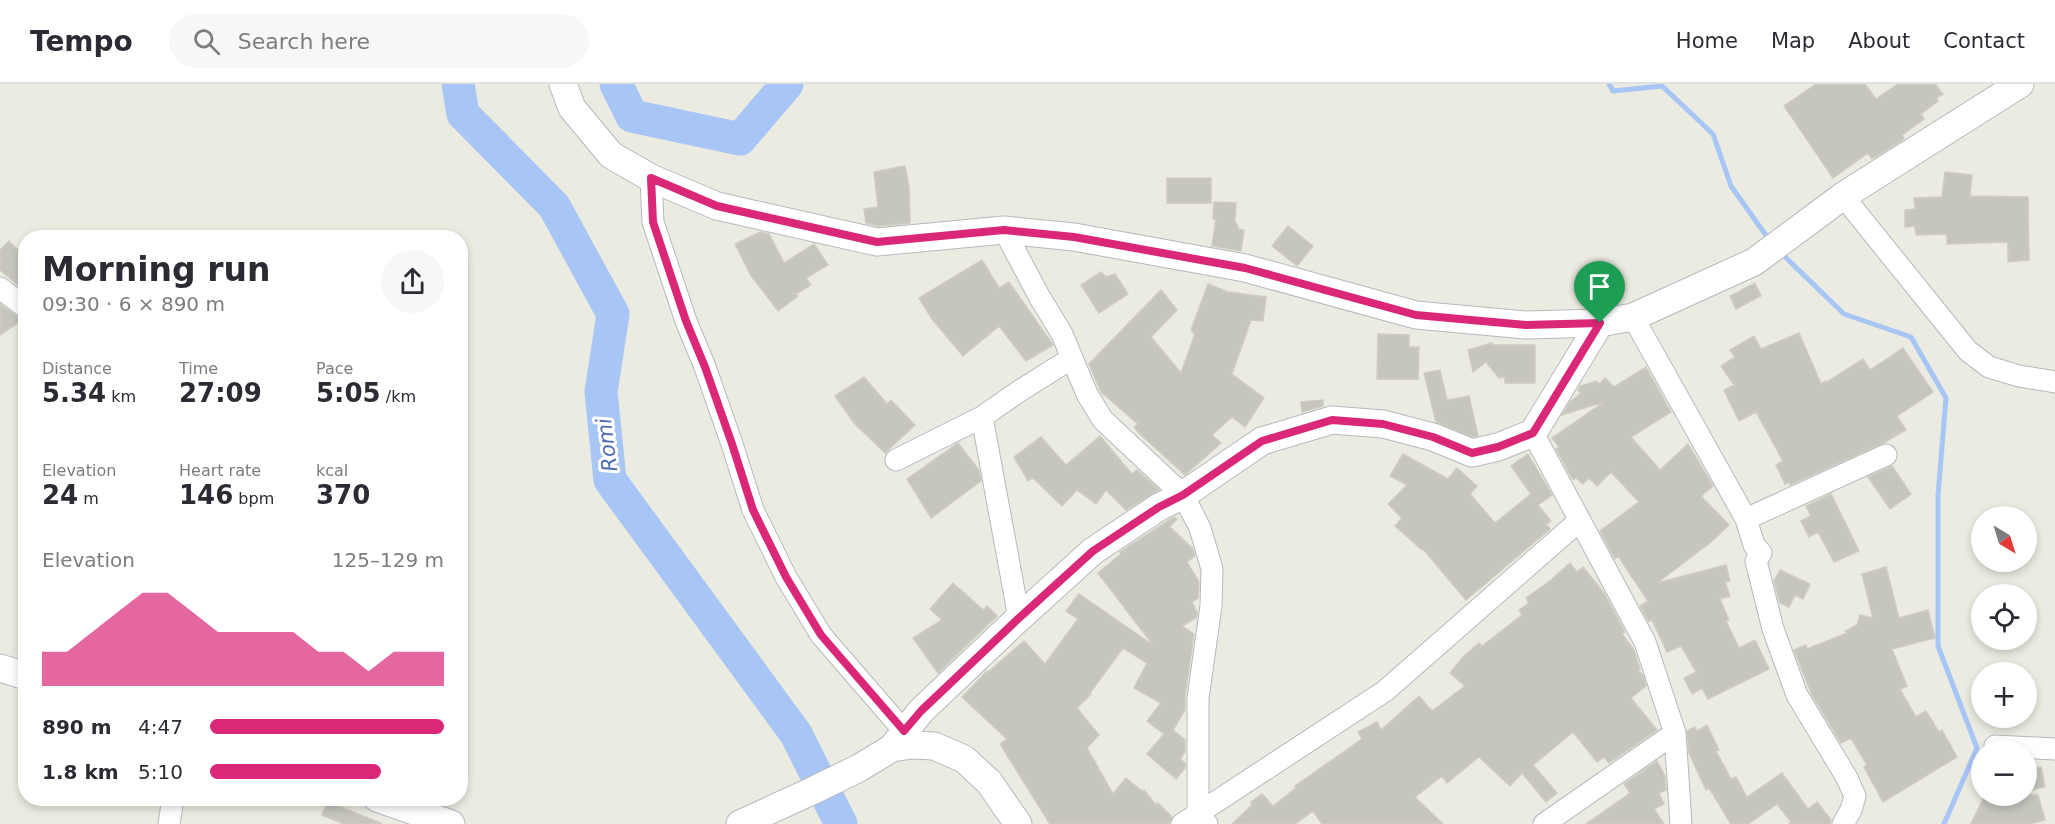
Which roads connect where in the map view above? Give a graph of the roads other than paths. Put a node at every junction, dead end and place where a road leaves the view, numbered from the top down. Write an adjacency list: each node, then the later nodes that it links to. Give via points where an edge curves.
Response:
1 (562, 84): 3 (street, via 573,108 610,155)
2 (2020, 84): 4 (street)
3 (651, 178): 5 (street, via 717,206 877,242); 23 (street, via 653,222 753,510 786,577 821,635)
4 (1843, 196): 8 (street, via 1754,262); 11 (street, via 1968,351 1989,368)
5 (1004, 230): 9 (street, via 1074,237 1245,268 1416,315 1526,325); 10 (street)
6 (0, 288): 7 (street)
7 (18, 302)
8 (1633, 317): 9 (street); 17 (street)
9 (1600, 323): 13 (street)
10 (1072, 358): 12 (street); 16 (street, via 1103,420)
11 (2055, 382)
12 (982, 417): 15 (street); 19 (street)
13 (1533, 433): 16 (street, via 1472,453 1433,437 1383,424 1332,420 1262,441); 18 (street)
14 (1886, 455): 17 (street)
15 (896, 459)
16 (1183, 495): 19 (street, via 1093,551); 28 (street, via 1200,528 1212,569 1198,698)
17 (1746, 519): 35 (street, via 1754,545 1761,553 1756,561 1773,629 1797,695 1855,796)
18 (1579, 521): 22 (street, via 1645,642); 28 (street, via 1385,691)
19 (1019, 618): 23 (street, via 921,711)
20 (0, 668): 21 (street)
21 (18, 674)
22 (1675, 733): 33 (street); 34 (street)
23 (898, 739): 31 (street, via 859,768); 32 (street, via 912,745 934,746 964,759 989,782)
24 (2037, 748): 25 (street)
25 (2055, 749)
26 (172, 806): 29 (street)
27 (400, 806): 30 (street)
28 (1196, 820)
29 (169, 824)
30 (452, 824)
31 (740, 824)
32 (1018, 824)
33 (1544, 824)
34 (1681, 824)
35 (1843, 824)

